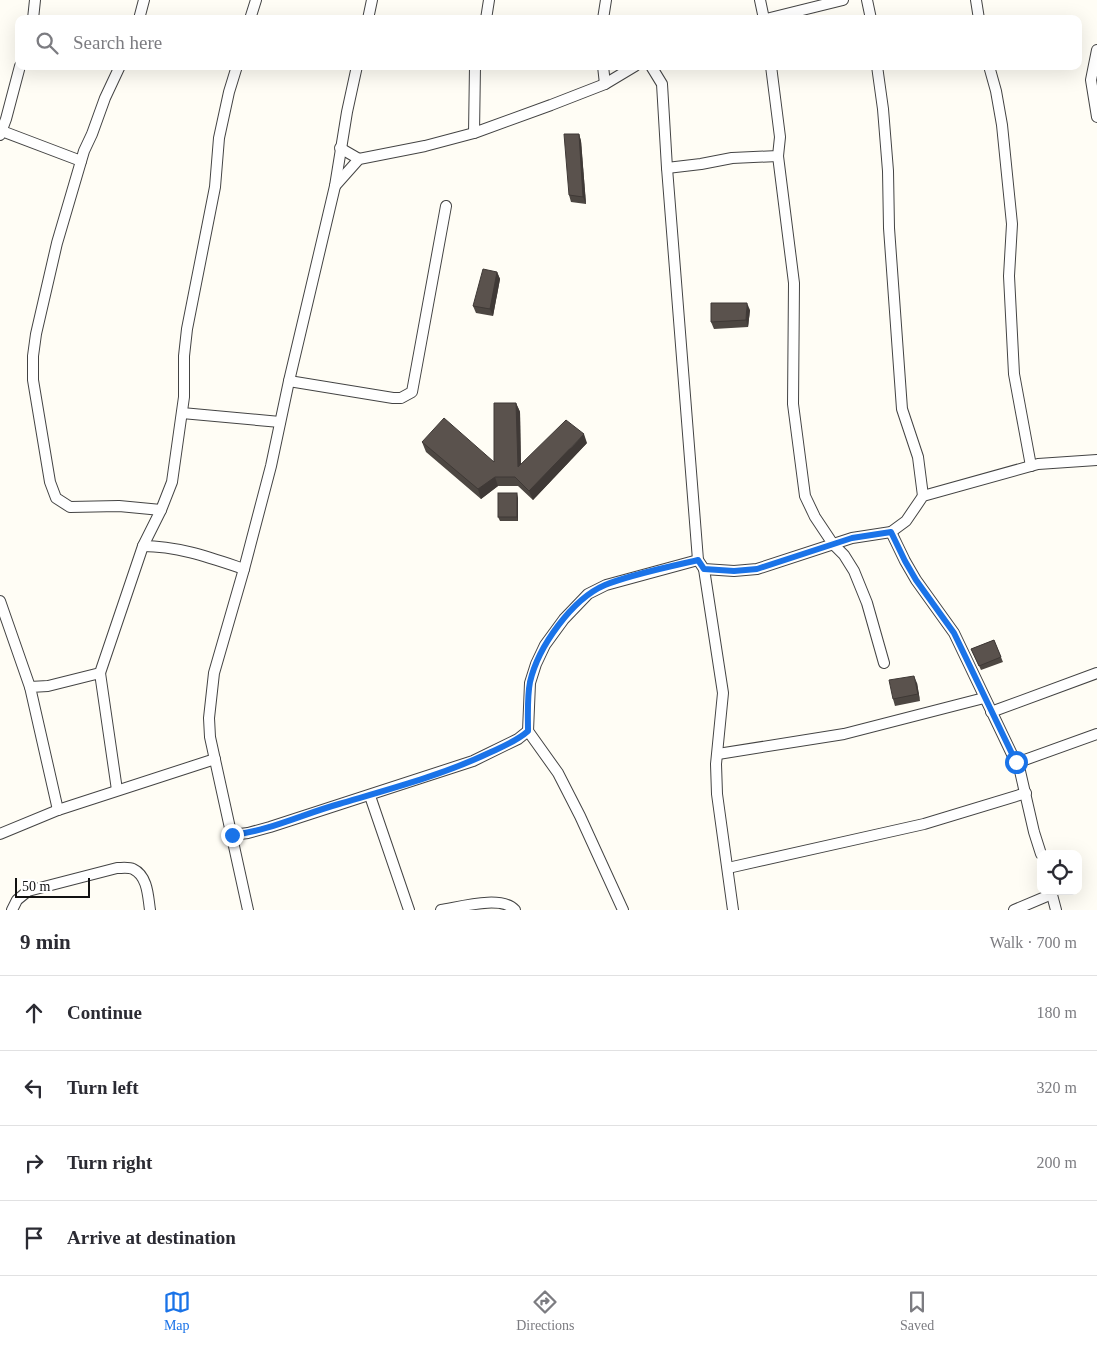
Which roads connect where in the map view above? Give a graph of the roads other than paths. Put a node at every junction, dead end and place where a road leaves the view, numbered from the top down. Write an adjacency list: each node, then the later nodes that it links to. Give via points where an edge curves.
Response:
1 (35, 0): 11 (street)
2 (144, 0): 12 (street)
3 (256, 0): 13 (street)
4 (372, 0): 14 (street)
5 (489, 0): 15 (street)
6 (606, 0): 16 (street)
7 (760, 0): 17 (street)
8 (843, 0): 18 (street)
9 (867, 0): 19 (street)
10 (976, 0): 20 (street)
11 (33, 15)
12 (140, 15)
13 (251, 15)
14 (369, 15)
15 (487, 15)
16 (604, 15)
17 (764, 15)
18 (781, 15)
19 (870, 15)
20 (978, 15)
21 (1097, 50): 34 (street, via 1091,80)
22 (19, 70): 37 (street)
23 (118, 70): 41 (street)
24 (236, 70): 46 (street, via 218,138 214,187 187,329)
25 (356, 70): 38 (street)
26 (475, 70): 36 (street)
27 (603, 70): 33 (street)
28 (628, 70): 33 (street)
29 (653, 70): 42 (street, via 662,84)
30 (772, 70): 39 (street, via 780,137)
31 (878, 70): 50 (street, via 888,171 902,409 918,457)
32 (990, 70): 49 (street, via 1002,125 1012,224 1009,276 1014,374)
33 (605, 84): 36 (street)
34 (1094, 88): 35 (street)
35 (1097, 117)
36 (474, 132): 40 (street)
37 (1, 133): 41 (street)
38 (340, 148): 40 (street); 43 (street)
39 (778, 156): 42 (street, via 732,158); 53 (street, via 794,282 793,404 802,482 807,502)
40 (359, 159): 43 (street)
41 (81, 162): 51 (street, via 44,294 32,356 50,482 56,498 70,507 119,506)
42 (667, 168): 55 (street)
43 (335, 186): 45 (street)
44 (446, 206): 45 (street, via 412,392 393,398)
45 (289, 381): 47 (street)
46 (182, 413): 47 (street); 51 (street, via 172,482)
47 (280, 422): 56 (street)
48 (1097, 460): 49 (street)
49 (1031, 466): 50 (street)
50 (923, 496): 52 (street, via 906,521)
51 (161, 510): 54 (street)
52 (891, 532): 53 (street); 63 (street, via 916,580 954,633)
53 (833, 544): 57 (street, via 757,569); 59 (street, via 847,560 867,603)
54 (142, 546): 56 (street, via 196,554); 60 (street)
55 (698, 560): 57 (street); 65 (street, via 606,585 588,594 564,618 536,664 530,683)
56 (244, 569): 68 (street, via 214,673 209,718)
57 (704, 569): 67 (street, via 723,692)
58 (0, 601): 62 (street)
59 (884, 663)
60 (100, 673): 62 (street, via 53,685); 70 (street)
61 (1097, 673): 64 (street)
62 (30, 687): 73 (street)
63 (984, 698): 64 (street); 67 (street, via 844,734)
64 (991, 712): 69 (street)
65 (528, 731): 72 (street, via 472,761); 86 (street, via 558,773)
66 (1097, 734): 69 (street)
67 (718, 754): 77 (street, via 717,794)
68 (215, 759): 70 (street); 75 (street)
69 (1016, 762): 71 (street)
70 (117, 790): 73 (street)
71 (1026, 793): 76 (street); 77 (street, via 924,824)
72 (370, 796): 75 (street, via 270,827); 83 (street)
73 (58, 810): 74 (street)
74 (0, 834)
75 (232, 835): 82 (street)
76 (1040, 850)
77 (728, 868): 87 (street)
78 (1047, 895): 88 (street)
79 (1052, 895): 89 (street)
80 (12, 910): 81 (street, via 17,900 28,891 117,868 132,868 140,874 146,886)
81 (150, 910)
82 (248, 910)
83 (409, 910)
84 (441, 910): 85 (street, via 484,903 504,903)
85 (515, 910)
86 (623, 910)
87 (733, 910)
88 (1014, 910)
89 (1056, 910)

